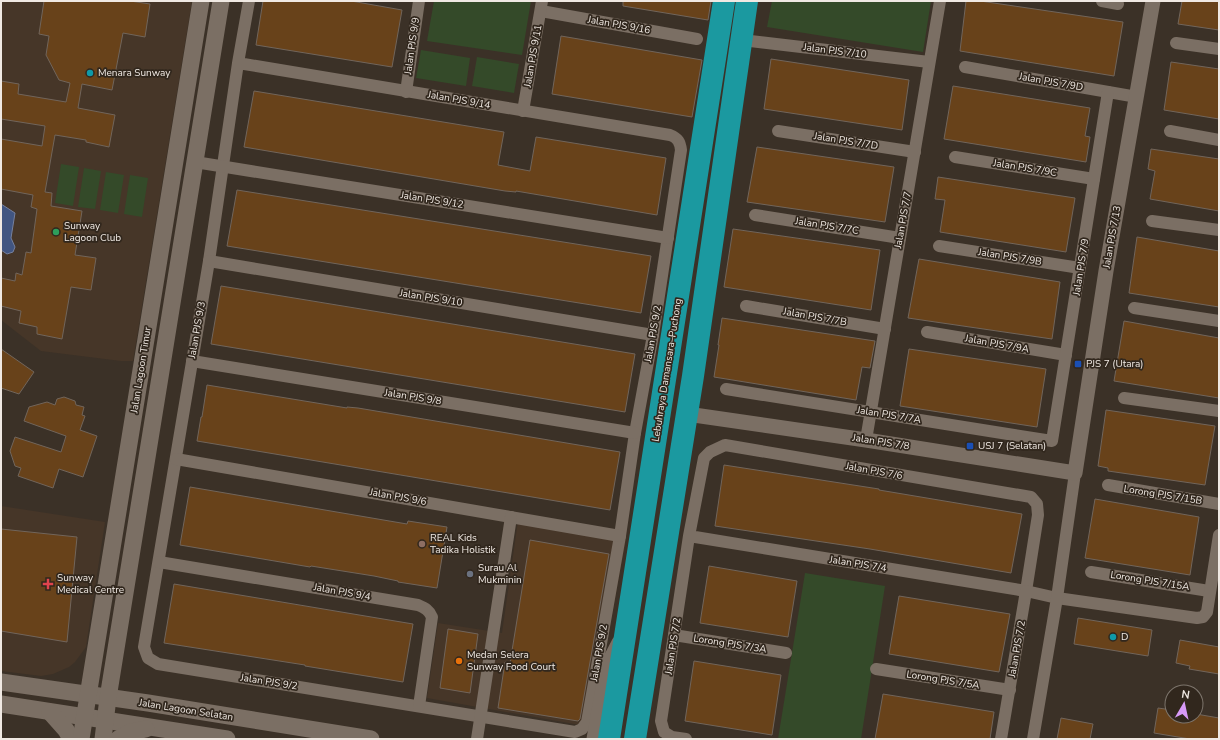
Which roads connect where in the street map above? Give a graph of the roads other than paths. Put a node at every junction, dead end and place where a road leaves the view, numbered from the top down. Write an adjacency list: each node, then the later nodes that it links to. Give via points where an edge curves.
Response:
1 (201, 1): 73 (main road, Jalan Lagoon Timur)
2 (221, 1): 29 (main road, Jalan Lagoon Timur)
3 (249, 1): 17 (street, Jalan PJS 9/3)
4 (418, 1): 19 (street, Jalan PJS 9/9)
5 (724, 1): 69 (highway, Lebuhraya Damansara–Puchong)
6 (747, 1): 13 (highway)
7 (940, 1): 16 (street, Jalan PJS 7/7)
8 (1102, 1): 10 (street)
9 (1153, 1): 21 (street, Jalan PJS 7/13)
10 (1118, 4)
11 (542, 6): 12 (street, Jalan PJS 9/16); 22 (street, Jalan PJS 9/11)
12 (698, 39)
13 (742, 40): 16 (street, Jalan PJS 7/10); 52 (highway)
14 (1176, 43): 15 (street)
15 (1219, 49)
16 (929, 62): 27 (street, Jalan PJS 7/7)
17 (238, 63): 19 (street, Jalan PJS 9/14); 30 (street, Jalan PJS 9/3)
18 (965, 67): 20 (street, Jalan PJS 7/9D)
19 (406, 92): 22 (street, Jalan PJS 9/14)
20 (1108, 92): 21 (street, Jalan PJS 7/9D); 31 (street, Jalan PJS 7/9)
21 (1137, 97): 57 (street, Jalan PJS 7/13, via 1106,271)
22 (523, 111): 25 (street, Jalan PJS 9/14, via 670,135)
23 (778, 130): 27 (street, Jalan PJS 7/7D)
24 (1170, 131): 26 (street)
25 (678, 140): 35 (street, Jalan PJS 9/2, via 681,150)
26 (1219, 140)
27 (914, 152): 36 (street, Jalan PJS 7/7)
28 (955, 157): 31 (street, Jalan PJS 7/9C)
29 (195, 162): 30 (street, Jalan PJS 9/12); 74 (main road, Jalan Lagoon Timur)
30 (222, 166): 35 (street, Jalan PJS 9/12); 38 (street, Jalan PJS 9/3)
31 (1094, 179): 39 (street, Jalan PJS 7/9)
32 (755, 215): 36 (street, Jalan PJS 7/7C)
33 (1152, 221): 34 (street)
34 (1219, 230)
35 (668, 238): 45 (street, Jalan PJS 9/2)
36 (900, 238): 43 (street, Jalan PJS 7/7)
37 (939, 246): 39 (street, Jalan PJS 7/9B)
38 (209, 261): 45 (street, Jalan PJS 9/10); 47 (street, Jalan PJS 9/3)
39 (1080, 268): 46 (street, Jalan PJS 7/9)
40 (746, 306): 43 (street, Jalan PJS 7/7B)
41 (1134, 308): 42 (street)
42 (1219, 321)
43 (885, 329): 50 (street, Jalan PJS 7/7)
44 (928, 332): 46 (street, Jalan PJS 7/9A)
45 (653, 335): 53 (street, Jalan PJS 9/2)
46 (1066, 355): 55 (street, Jalan PJS 7/9)
47 (192, 361): 53 (street, Jalan PJS 9/8); 56 (street, Jalan PJS 9/3)
48 (726, 389): 50 (street, Jalan PJS 7/7A)
49 (1124, 398): 51 (street)
50 (870, 412): 54 (street, Jalan PJS 7/7); 55 (street, Jalan PJS 7/7A)
51 (1219, 412)
52 (687, 414): 54 (street, Jalan PJS 7/8); 98 (highway)
53 (635, 433): 62 (street, Jalan PJS 9/2)
54 (866, 440): 57 (street, Jalan PJS 7/8)
55 (1052, 441)
56 (176, 459): 60 (street, Jalan PJS 9/6); 64 (street, Jalan PJS 9/3)
57 (1075, 473): 68 (street)
58 (1108, 485): 59 (street, Lorong PJS 7/15B)
59 (1219, 504)
60 (511, 517): 62 (street, Jalan PJS 9/6); 86 (street)
61 (1219, 535): 67 (street)
62 (620, 536): 86 (street, Jalan PJS 9/2, via 596,672 586,722 582,729 574,732)
63 (689, 536): 66 (street, Jalan PJS 7/4); 66 (street, Jalan PJS 7/6, via 704,458 725,445 1031,498 1037,504 1038,515); 70 (street, Jalan PJS 7/2)
64 (159, 562): 72 (street, Jalan PJS 9/3, via 144,647); 83 (street, Jalan PJS 9/4, via 424,607 430,611 432,617)
65 (1091, 572): 67 (street, Lorong PJS 7/15A)
66 (1026, 591): 68 (street); 78 (street, Jalan PJS 7/2)
67 (1209, 591): 68 (street, via 1206,612 1203,617 1197,618)
68 (1057, 598): 101 (street)
69 (626, 633): 96 (main road, via 608,666); 97 (highway, Lebuhraya Damansara–Puchong)
70 (674, 635): 71 (street, Lorong PJS 7/3A); 99 (street, Jalan PJS 7/2, via 661,721 664,732 672,737)
71 (786, 653)
72 (148, 658): 83 (street, Jalan PJS 9/2, via 158,664)
73 (94, 662): 77 (main road, via 79,682 69,687); 79 (main road, Jalan Lagoon Timur)
74 (113, 664): 80 (main road, Jalan Lagoon Timur); 82 (main road, via 121,684)
75 (876, 669): 78 (street, Lorong PJS 7/5A)
76 (1, 682): 77 (main road, Jalan Lagoon Selatan)
77 (53, 689): 79 (main road, Jalan Lagoon Selatan)
78 (1010, 690): 100 (street, Jalan PJS 7/2)
79 (89, 695): 80 (main road, Jalan Lagoon Selatan); 85 (main road, Jalan Lagoon Timur)
80 (108, 698): 82 (main road, Jalan Lagoon Selatan); 87 (main road, Jalan Lagoon Timur)
81 (1, 704): 84 (main road)
82 (148, 704): 89 (main road, Jalan Lagoon Selatan)
83 (419, 706): 86 (street, Jalan PJS 9/2)
84 (50, 712): 85 (main road); 90 (main road)
85 (86, 717): 87 (main road); 91 (main road, Jalan Lagoon Timur)
86 (481, 717): 95 (street)
87 (106, 721): 88 (main road); 92 (main road, Jalan Lagoon Timur)
88 (152, 727): 93 (main road, via 131,732); 94 (main road)
89 (362, 738)
90 (71, 739)
91 (81, 739)
92 (102, 739)
93 (118, 739)
94 (227, 739)
95 (477, 739)
96 (595, 739)
97 (609, 739)
98 (635, 739)
99 (686, 739)
100 (1001, 739)
101 (1033, 739)

